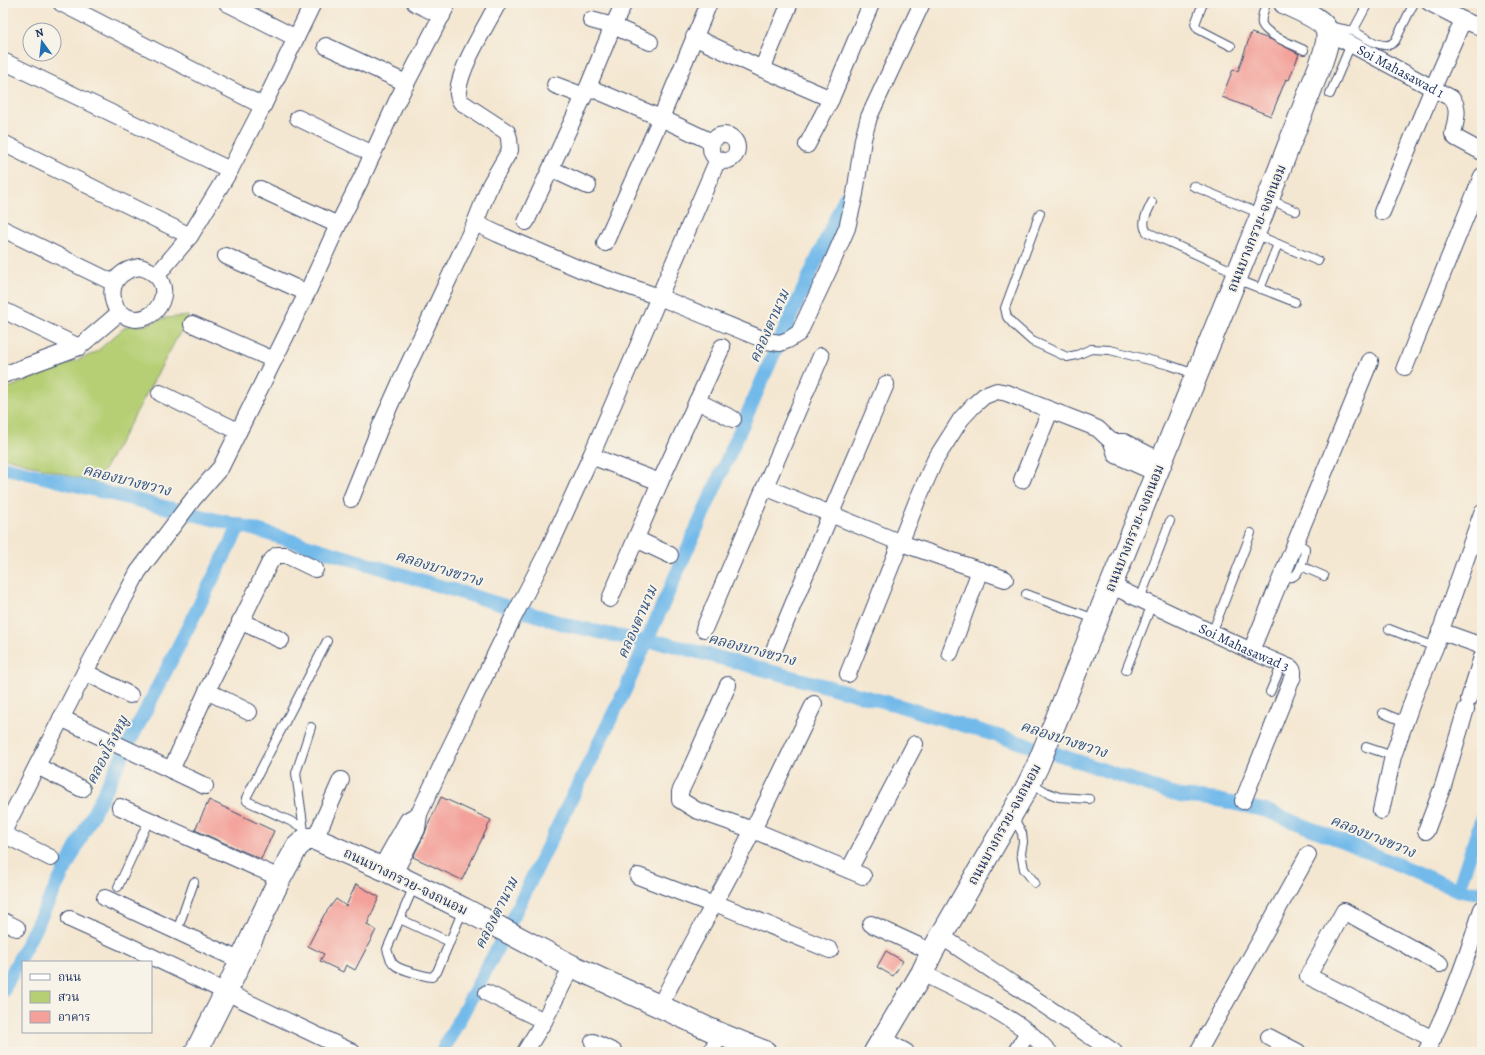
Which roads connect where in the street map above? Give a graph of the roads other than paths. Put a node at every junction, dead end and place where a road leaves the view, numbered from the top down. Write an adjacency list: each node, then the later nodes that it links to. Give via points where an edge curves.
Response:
1 (61, 3): 38 (street)
2 (227, 3): 25 (street)
3 (313, 3): 25 (street)
4 (415, 3): 17 (street)
5 (498, 3): 58 (street, via 464,70 458,91 461,102 507,132 510,143 510,150 490,185)
6 (624, 3): 20 (street)
7 (709, 3): 23 (street)
8 (790, 3): 31 (street)
9 (922, 3): 73 (street, via 869,117 847,228 799,333 780,343 766,341)
10 (1203, 3): 28 (lane, via 1195,27)
11 (1266, 3): 29 (lane, via 1262,19 1264,28)
12 (1368, 3): 24 (lane)
13 (1414, 3): 24 (lane, via 1396,41 1392,44 1388,46)
14 (1430, 3): 19 (street)
15 (871, 4): 37 (street)
16 (1289, 4): 22 (street, via 1318,20)
17 (445, 9): 32 (street)
18 (591, 20): 20 (street)
19 (1463, 20): 21 (street); 34 (street)
20 (613, 26): 26 (street); 35 (street)
21 (1482, 28)
22 (1326, 29): 24 (street, Soi Mahasawad 1); 54 (street, ถนนบางกรวย-จงถนอม, via 1327,42 1321,62)
23 (694, 37): 31 (street); 40 (street)
24 (1352, 37): 34 (street, Soi Mahasawad 1); 36 (lane)
25 (296, 38): 38 (street)
26 (650, 42)
27 (326, 46): 32 (street)
28 (1231, 46)
29 (1304, 50)
30 (3, 61): 48 (street)
31 (762, 69): 37 (street)
32 (406, 83): 45 (street)
33 (555, 85): 35 (street)
34 (1433, 88): 44 (street, Soi Mahasawad 1, via 1455,101 1457,109 1453,134 1456,138); 56 (street)
35 (586, 92): 40 (street); 47 (street)
36 (1330, 94)
37 (831, 99): 43 (street)
38 (263, 106): 48 (street)
39 (298, 118): 45 (street)
40 (661, 118): 41 (street); 64 (street)
41 (712, 142): 46 (street, via 712,152); 46 (street, via 715,138 725,135 730,136 736,144 732,158 723,161)
42 (3, 143): 63 (street)
43 (807, 145)
44 (1482, 152)
45 (372, 154): 60 (street)
46 (718, 159): 73 (street)
47 (551, 169): 50 (street); 59 (street)
48 (230, 170): 63 (street)
49 (1482, 176): 83 (street)
50 (588, 186)
51 (1193, 186): 54 (lane)
52 (260, 189): 60 (street)
53 (1152, 202): 69 (lane, via 1144,221 1147,232)
54 (1265, 206): 55 (lane); 62 (street, ถนนบางกรวย-จงถนอม)
55 (1296, 211)
56 (1382, 212)
57 (1040, 213): 84 (lane, via 1005,308 1012,324 1032,341 1067,358 1091,349 1110,350)
58 (475, 222): 73 (street, via 582,270); 97 (street, via 384,418)
59 (526, 222)
60 (338, 225): 72 (street)
61 (3, 229): 70 (street)
62 (1254, 234): 65 (lane); 69 (street, ถนนบางกรวย-จงถนอม)
63 (190, 236): 68 (street)
64 (606, 243)
65 (1278, 244): 67 (lane); 71 (lane)
66 (226, 256): 72 (street)
67 (1318, 261)
68 (157, 275): 70 (street, via 140,267 131,268); 76 (street, via 164,288 164,296 152,314 136,319)
69 (1236, 276): 71 (lane); 84 (street, ถนนบางกรวย-จงถนอม)
70 (114, 283): 76 (street, via 112,295)
71 (1260, 289): 74 (lane)
72 (307, 293): 81 (street)
73 (659, 297): 92 (street)
74 (1295, 302)
75 (3, 310): 78 (street)
76 (119, 313): 78 (street)
77 (192, 324): 81 (street)
78 (79, 347): 85 (street)
79 (722, 347): 88 (street)
80 (821, 356): 96 (street)
81 (274, 360): 91 (street)
82 (1370, 361): 103 (street)
83 (1405, 366)
84 (1196, 374): 93 (street, ถนนบางกรวย-จงถนอม)
85 (3, 376)
86 (886, 384): 98 (street)
87 (160, 393): 91 (street)
88 (697, 401): 90 (street); 95 (street)
89 (1050, 411): 93 (street, via 1098,429 1112,442 1116,455); 94 (street); 104 (street, via 1007,393 997,391 984,396 961,419 935,460)
90 (733, 419)
91 (238, 431): 132 (street, via 221,467 138,572)
92 (591, 456): 95 (street); 166 (street, via 550,546 419,814 408,820)
93 (1158, 467): 112 (street, ถนนบางกรวย-จงถนอม)
94 (1022, 480)
95 (660, 482): 102 (street)
96 (765, 487): 98 (street); 118 (street)
97 (351, 500)
98 (831, 513): 104 (street); 126 (street)
99 (1170, 521): 115 (lane)
100 (1480, 523): 120 (street)
101 (1251, 533): 121 (lane)
102 (636, 538): 105 (street); 114 (street)
103 (1295, 542): 106 (lane, via 1305,548); 109 (street)
104 (901, 543): 108 (street); 133 (street)
105 (670, 555)
106 (1301, 566): 109 (lane, via 1296,575); 110 (lane)
107 (315, 570): 117 (street, via 286,555 276,555)
108 (980, 570): 111 (street); 128 (street)
109 (1282, 576): 127 (street)
110 (1324, 576)
111 (1005, 579)
112 (1110, 585): 115 (street, Soi Mahasawad 3); 116 (street, ถนนบางกรวย-จงถนอม)
113 (1026, 594): 116 (lane)
114 (610, 599)
115 (1146, 602): 121 (street, Soi Mahasawad 3); 131 (lane)
116 (1096, 620): 149 (street, ถนนบางกรวย-จงถนอม)
117 (240, 621): 122 (street); 135 (street)
118 (704, 629)
119 (1389, 629): 125 (lane)
120 (1440, 631): 124 (street); 125 (street)
121 (1212, 633): 127 (street, Soi Mahasawad 3)
122 (281, 640)
123 (327, 641): 162 (lane, via 246,798 247,801)
124 (1482, 646)
125 (1435, 647): 142 (street)
126 (774, 650)
127 (1251, 651): 130 (street, Soi Mahasawad 3)
128 (950, 653)
129 (1482, 657): 160 (street, via 1443,786)
130 (1282, 664): 136 (lane); 154 (street, Soi Mahasawad 3, via 1291,668 1293,676)
131 (1126, 670)
132 (85, 672): 137 (street); 141 (street)
133 (848, 674)
134 (728, 685): 159 (street, via 680,792 680,800 696,810)
135 (207, 691): 139 (street); 148 (street)
136 (1270, 692)
137 (130, 695)
138 (814, 704): 159 (street)
139 (249, 712)
140 (1383, 713): 142 (lane)
141 (61, 718): 147 (street); 148 (street)
142 (1405, 722): 146 (street)
143 (311, 727): 162 (lane, via 296,773)
144 (915, 744): 165 (street)
145 (1366, 747): 146 (lane)
146 (1393, 756): 156 (street)
147 (37, 766): 152 (street); 161 (street)
148 (171, 770): 151 (street)
149 (1032, 777): 153 (lane, via 1046,792 1059,797); 157 (street, ถนนบางกรวย-จงถนอม)
150 (341, 780): 162 (street)
151 (205, 786)
152 (82, 789)
153 (1089, 799)
154 (1243, 801)
155 (120, 808): 158 (street)
156 (1381, 811)
157 (1012, 814): 171 (lane, via 1022,832 1021,853 1024,869); 183 (street, ถนนบางกรวย-จงถนอม)
158 (149, 820): 169 (street); 173 (lane)
159 (753, 830): 165 (street); 175 (street)
160 (1426, 831)
161 (3, 833): 164 (street)
162 (308, 835): 166 (street, ถนนบางกรวย-จงถนอม); 169 (street, via 297,847)
163 (1308, 855): 208 (street)
164 (51, 858)
165 (848, 870): 168 (street)
166 (387, 871): 172 (street, ถนนบางกรวย-จงถนอม)
167 (638, 876): 175 (street)
168 (863, 876)
169 (280, 878): 185 (street)
170 (194, 882): 181 (lane)
171 (1035, 884)
172 (414, 885): 176 (street, ถนนบางกรวย-จงถนอม); 179 (lane)
173 (118, 887)
174 (104, 898): 181 (street)
175 (714, 904): 184 (street); 191 (street)
176 (464, 909): 182 (lane); 187 (street, ถนนบางกรวย-จงถนอม)
177 (1482, 909): 198 (street, via 1468,955)
178 (70, 919): 189 (street)
179 (400, 919): 182 (lane); 182 (lane, via 387,950 395,966 432,976 437,972)
180 (871, 924): 183 (street)
181 (177, 931): 185 (street)
182 (450, 942)
183 (937, 944): 188 (street, ถนนบางกรวย-จงถนอม); 207 (street)
184 (830, 950)
185 (241, 961): 189 (street)
186 (1440, 964): 198 (street, via 1344,911 1308,976)
187 (572, 966): 191 (street, ถนนบางกรวย-จงถนอม); 192 (street)
188 (922, 973): 193 (street, via 1006,1016); 197 (street, ถนนบางกรวย-จงถนอม)
189 (226, 992): 199 (street); 200 (street)
190 (487, 993): 192 (street)
191 (660, 1006): 196 (street, ถนนบางกรวย-จงถนอม)
192 (544, 1021): 201 (street)
193 (1028, 1032): 205 (street); 206 (street)
194 (1269, 1037): 209 (street)
195 (594, 1042): 202 (street)
196 (715, 1043): 203 (street, ถนนบางกรวย-จงถนอม)
197 (879, 1046): 204 (street)
198 (1430, 1046)
199 (196, 1052)
200 (352, 1052)
201 (525, 1052)
202 (614, 1052)
203 (765, 1052)
204 (906, 1052)
205 (1016, 1052)
206 (1049, 1052)
207 (1114, 1052)
208 (1198, 1052)
209 (1298, 1052)

